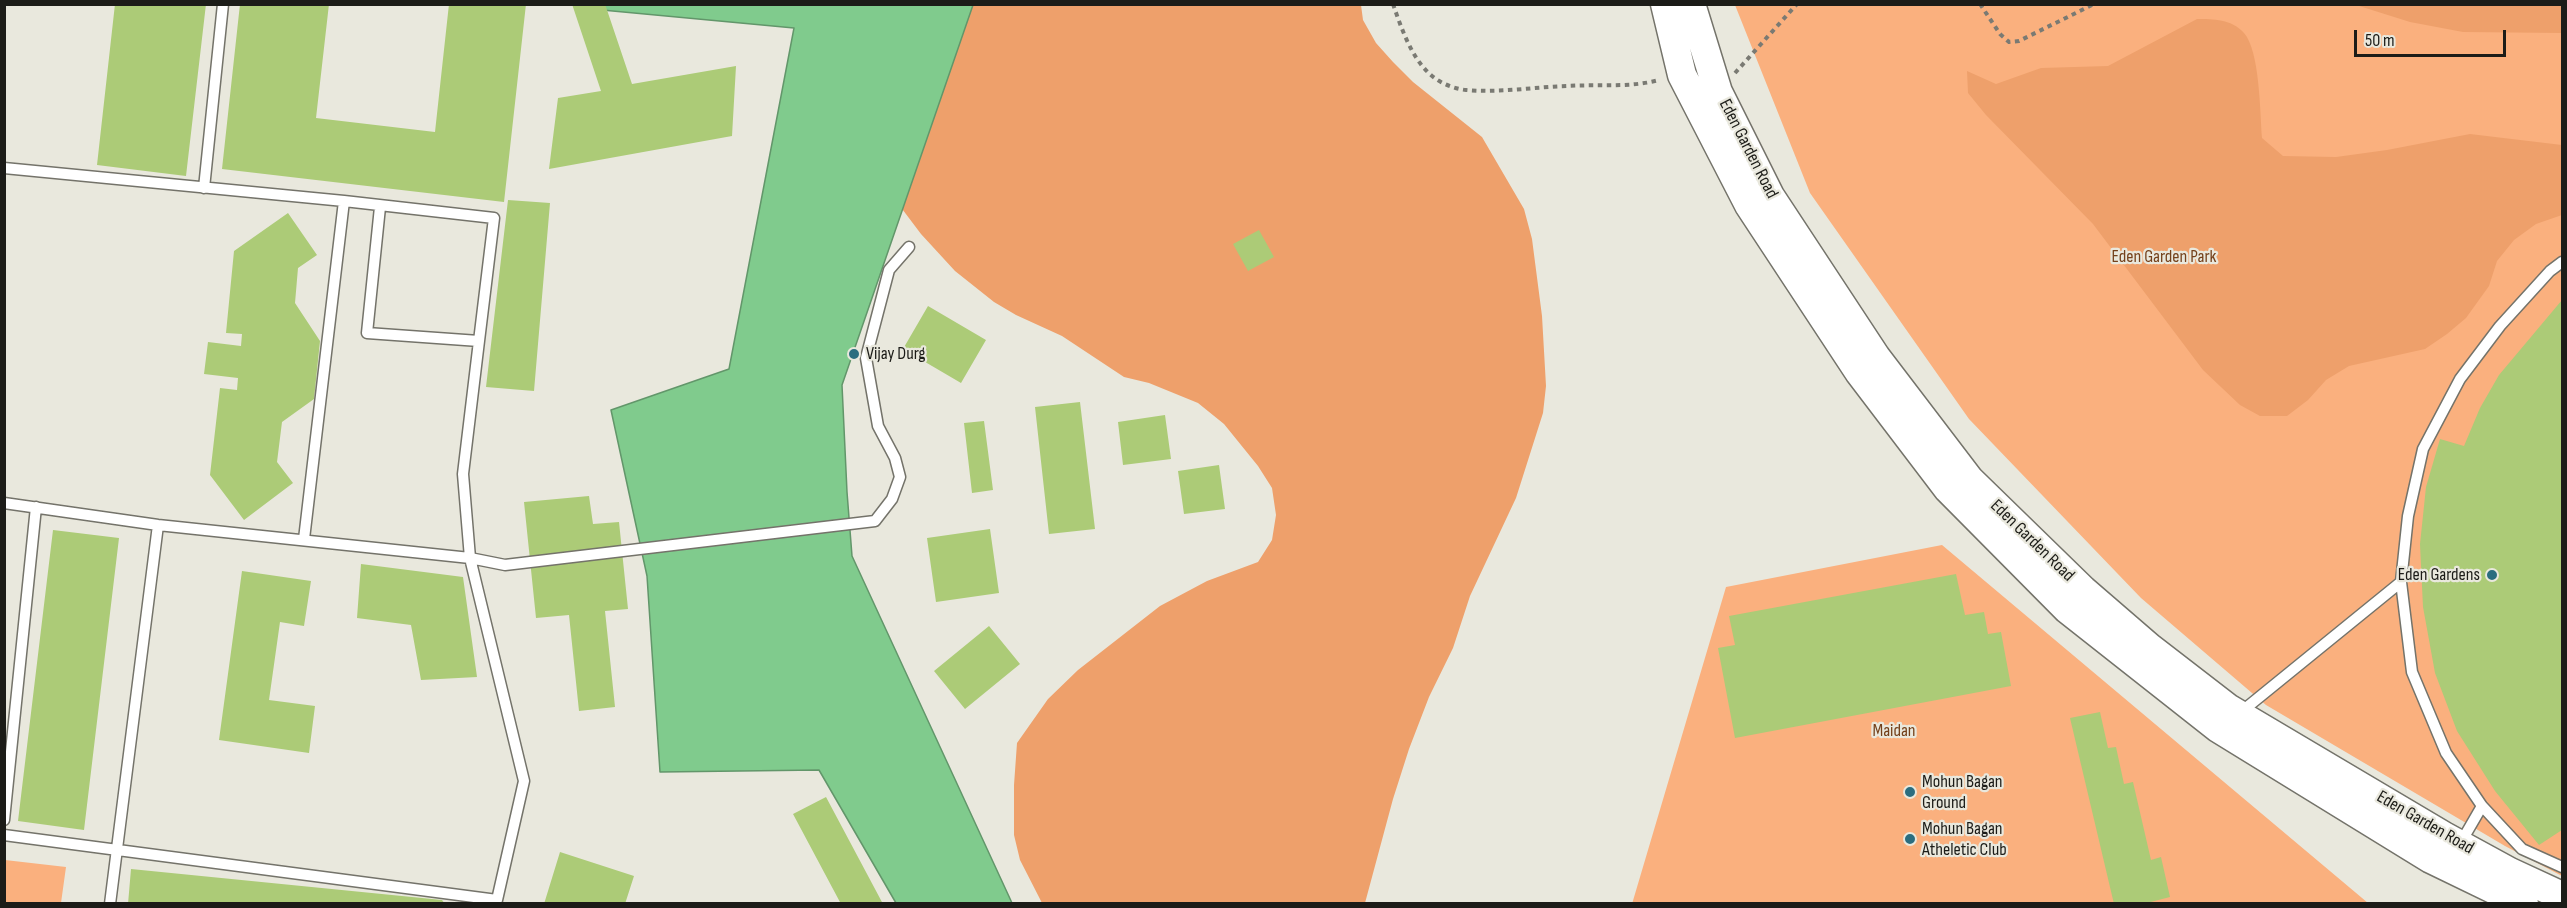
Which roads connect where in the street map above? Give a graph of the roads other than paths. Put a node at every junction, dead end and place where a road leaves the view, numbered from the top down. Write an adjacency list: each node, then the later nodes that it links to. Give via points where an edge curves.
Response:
1 (223, 4): 5 (lane)
2 (1665, 4): 28 (main road, Eden Garden Road, via 1682,75 1749,205 1859,372 1948,489 2067,609 2218,728 2431,859)
3 (1691, 4): 17 (main road, Eden Garden Road, via 1718,92 1770,196 1876,357 1969,479 2083,590 2149,647)
4 (4, 168): 5 (lane)
5 (204, 188): 6 (lane)
6 (344, 201): 7 (lane); 14 (lane)
7 (380, 207): 10 (lane, via 494,218); 10 (lane, via 367,333)
8 (909, 247): 15 (lane, via 889,270 866,358 878,426 900,477 892,499 874,521 505,565)
9 (2562, 262): 16 (lane, via 2493,334 2460,379 2423,449 2408,516)
10 (479, 341): 15 (lane, via 463,474)
11 (4, 502): 12 (lane)
12 (36, 507): 13 (lane); 19 (lane)
13 (158, 525): 14 (lane); 22 (lane)
14 (304, 539): 15 (lane)
15 (470, 558): 26 (lane, via 524,782)
16 (2401, 582): 17 (lane); 18 (lane, via 2412,672 2446,753)
17 (2239, 714): 21 (main road, Eden Garden Road)
18 (2482, 806): 21 (lane); 23 (lane)
19 (4, 820)
20 (4, 835): 22 (lane)
21 (2460, 844): 23 (main road, Eden Garden Road)
22 (117, 850): 26 (lane); 27 (lane)
23 (2516, 860): 24 (lane); 25 (main road, Eden Garden Road)
24 (2562, 867)
25 (2562, 896)
26 (496, 902)
27 (110, 903)
28 (2524, 903)

